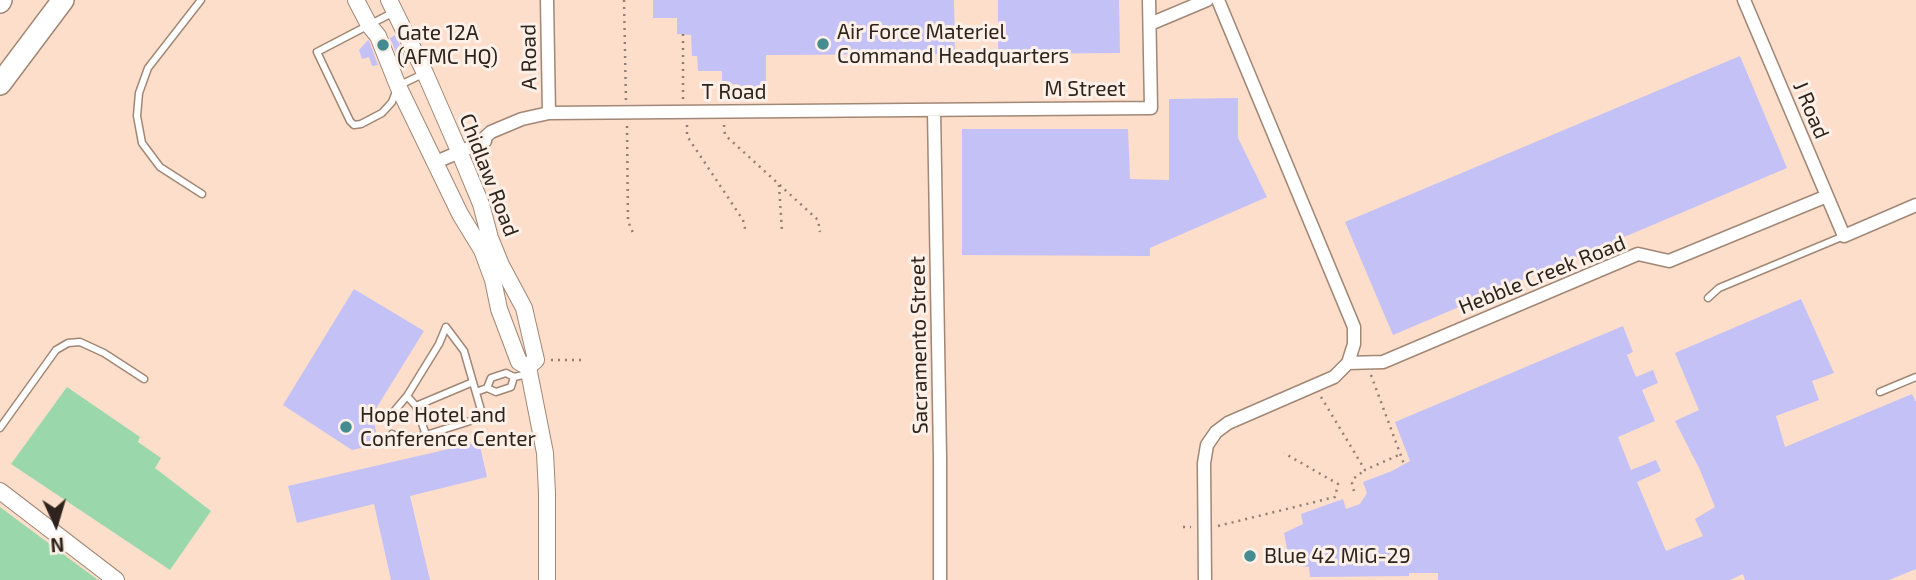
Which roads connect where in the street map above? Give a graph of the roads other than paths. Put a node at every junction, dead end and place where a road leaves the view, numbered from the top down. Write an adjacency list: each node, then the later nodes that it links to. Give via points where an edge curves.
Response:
1 (64, 0): 13 (main road)
2 (201, 0): 19 (lane, via 148,68 137,117 142,143 160,167)
3 (356, 0): 11 (street)
4 (547, 0): 16 (street, A Road)
5 (1149, 0): 10 (street)
6 (1207, 0): 10 (street)
7 (1218, 0): 24 (street, via 1354,327)
8 (1744, 0): 20 (street, J Road)
9 (393, 6): 11 (lane); 12 (street, Chidlaw Road)
10 (1150, 24): 15 (street, M Street, via 1150,108)
11 (369, 25): 14 (street, Chidlaw Road, via 385,71); 14 (lane, via 317,52 350,121 361,124 382,113 393,102)
12 (425, 73): 14 (lane); 17 (street, Chidlaw Road)
13 (0, 84)
14 (398, 86): 18 (street, Chidlaw Road)
15 (934, 110): 16 (street, T Road); 41 (street, Sacramento Street)
16 (549, 113): 17 (street, T Road)
17 (459, 152): 18 (street, T Road); 25 (street, Chidlaw Road, via 494,247 524,308 536,360)
18 (436, 162): 25 (street, Chidlaw Road, via 482,250)
19 (202, 194)
20 (1827, 196): 22 (street, J Road); 24 (street, Hebble Creek Road, via 1669,261 1638,254 1383,362)
21 (1916, 205): 22 (street)
22 (1844, 236): 23 (lane, via 1719,288)
23 (1708, 298)
24 (1348, 363): 42 (street, via 1334,377 1228,423 1207,445)
25 (524, 372): 29 (lane, via 491,378); 29 (lane, via 511,387 496,392); 40 (street, Chidlaw Road, via 544,453)
26 (1916, 377): 31 (lane)
27 (144, 379): 35 (lane, via 80,342 68,344 56,350)
28 (473, 382): 30 (lane); 32 (lane, via 464,351 446,327); 33 (lane)
29 (487, 388): 30 (lane)
30 (475, 392): 37 (lane, via 482,417)
31 (1880, 392)
32 (407, 396): 33 (lane); 34 (lane)
33 (416, 406): 37 (lane)
34 (389, 420)
35 (0, 428)
36 (392, 434): 37 (lane, via 399,439)
37 (426, 435)
38 (0, 491): 39 (street)
39 (116, 580)
40 (547, 580)
41 (940, 580)
42 (1205, 580)

